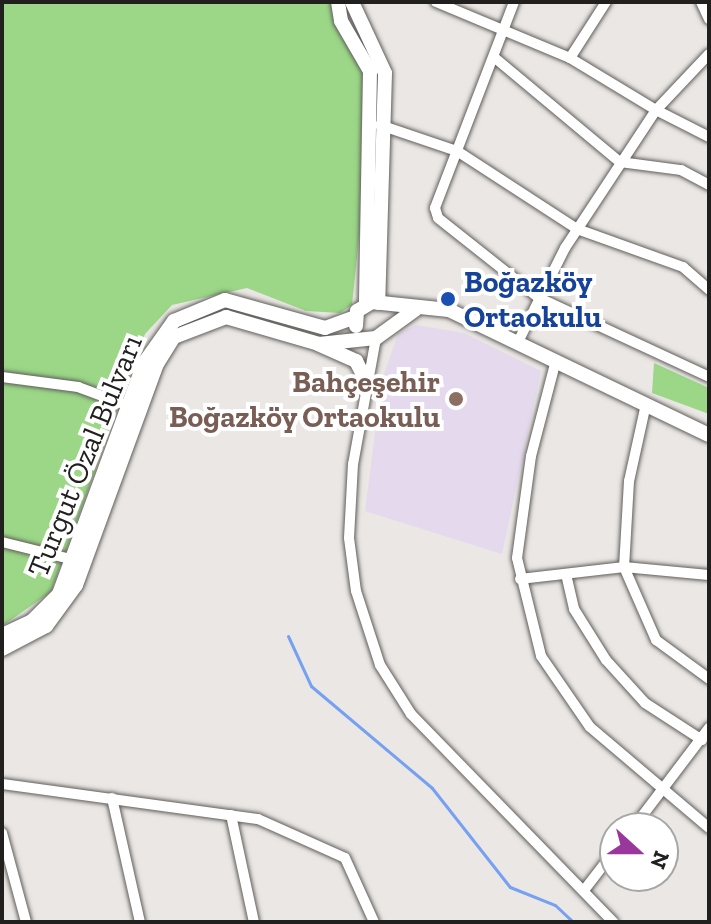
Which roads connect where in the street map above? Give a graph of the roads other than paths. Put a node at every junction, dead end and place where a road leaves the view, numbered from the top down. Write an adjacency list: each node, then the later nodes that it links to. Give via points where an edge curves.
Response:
1 (338, 2): 13 (street, via 343,27 367,56)
2 (352, 2): 14 (street, via 383,64)
3 (436, 2): 8 (street)
4 (514, 2): 8 (street)
5 (606, 2): 11 (street)
6 (701, 2): 7 (street)
7 (709, 19)
8 (505, 30): 10 (street); 11 (street)
9 (709, 54): 12 (street)
10 (495, 58): 16 (street); 17 (street)
11 (570, 58): 12 (street)
12 (656, 110): 15 (street); 17 (street)
13 (371, 122): 14 (street); 22 (street)
14 (386, 127): 16 (street); 22 (street)
15 (709, 137)
16 (457, 151): 19 (street, via 533,194); 21 (street, via 435,208 438,218)
17 (620, 162): 18 (street, via 681,170); 19 (street)
18 (709, 185)
19 (577, 229): 20 (street, via 683,267); 21 (street)
20 (709, 290)
21 (539, 298): 28 (street); 31 (street)
22 (376, 304): 23 (street); 24 (street); 25 (street)
23 (416, 309): 25 (street); 28 (street, via 449,310)
24 (355, 317): 26 (street); 35 (street, Turgut Özal Bulvarı, via 325,328 238,301 199,307 154,343)
25 (389, 327): 26 (street)
26 (371, 337): 27 (street, Turgut Özal Bulvarı); 33 (street)
27 (314, 342): 33 (street, via 356,361); 44 (street, Turgut Özal Bulvarı, via 226,317 174,337 157,364 72,592 41,631)
28 (517, 344): 30 (street)
29 (709, 361): 31 (street)
30 (555, 364): 34 (street); 42 (street, via 531,456)
31 (705, 375)
32 (2, 377): 35 (street, via 78,387)
33 (365, 379): 56 (street, via 349,538 356,591 380,665 411,714)
34 (646, 404): 36 (street); 39 (street, via 629,481)
35 (129, 406): 38 (street, Turgut Özal Bulvarı)
36 (709, 435)
37 (2, 542): 38 (street)
38 (74, 560): 43 (street, Turgut Özal Bulvarı, via 51,604)
39 (624, 567): 40 (street); 41 (street); 45 (street, via 656,640)
40 (566, 574): 42 (street); 47 (street, via 574,609 606,660 645,703)
41 (709, 575)
42 (520, 579): 49 (street, via 541,656 581,715)
43 (2, 635)
44 (2, 649)
45 (709, 679)
46 (709, 728): 47 (street)
47 (702, 740): 49 (street)
48 (2, 784): 50 (street)
49 (665, 787): 51 (street); 53 (street)
50 (112, 798): 52 (street); 58 (street)
51 (645, 812)
52 (231, 815): 59 (street); 60 (street, via 345,858)
53 (709, 828)
54 (2, 833): 57 (street)
55 (599, 871): 56 (street)
56 (585, 889): 61 (street)
57 (26, 922)
58 (140, 922)
59 (254, 922)
60 (374, 922)
61 (613, 922)

